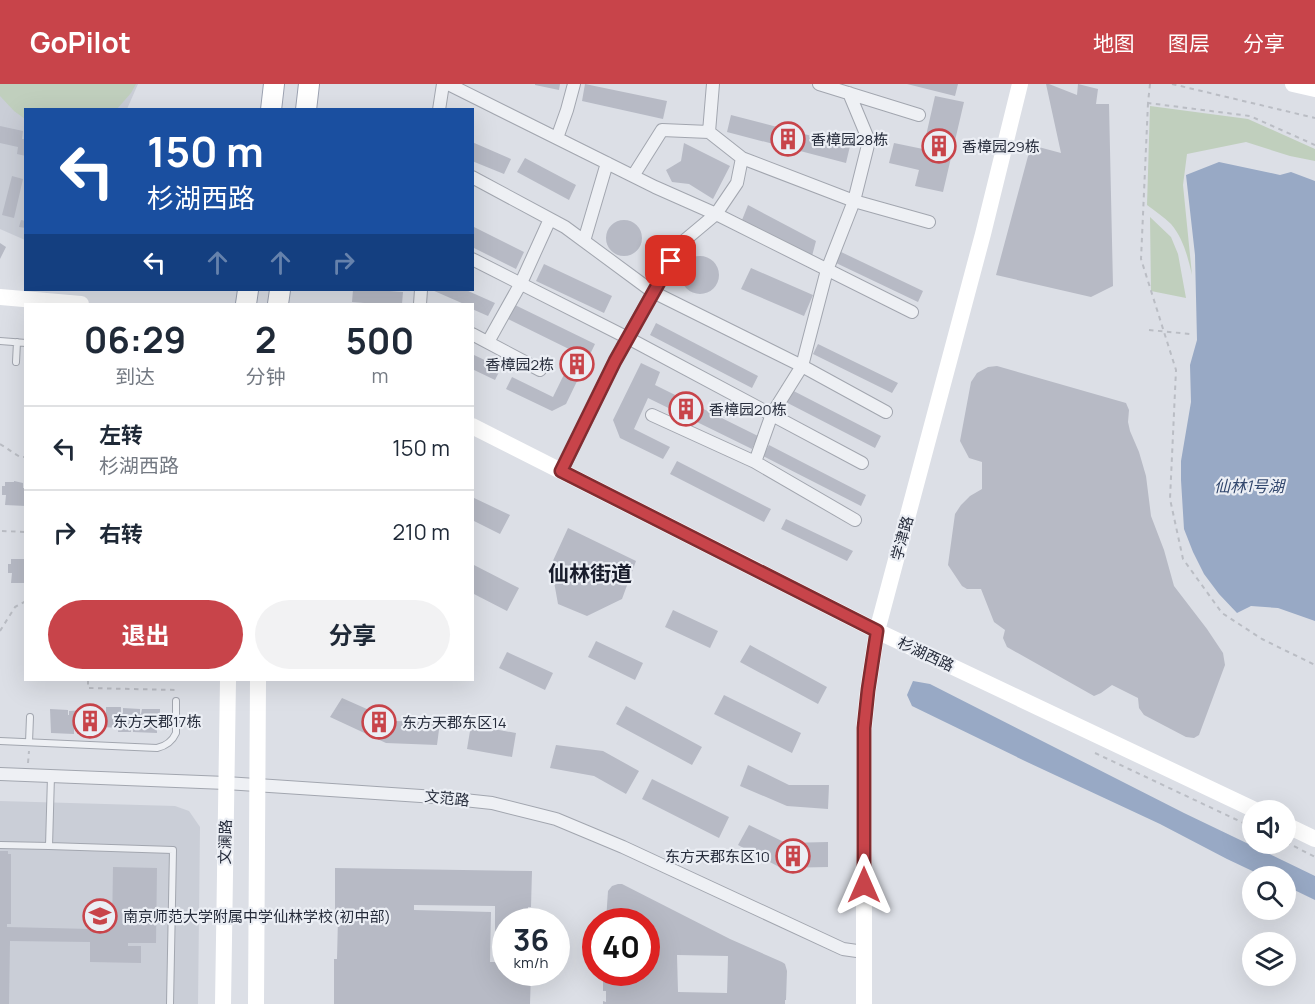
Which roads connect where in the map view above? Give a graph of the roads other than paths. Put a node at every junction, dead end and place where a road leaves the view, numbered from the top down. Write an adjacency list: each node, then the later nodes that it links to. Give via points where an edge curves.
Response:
1 (274, 84): 12 (main road)
2 (309, 84): 13 (main road)
3 (443, 84): 14 (street)
4 (448, 84): 17 (street)
5 (574, 84): 17 (street)
6 (712, 84): 16 (street)
7 (819, 84): 11 (street)
8 (1020, 84): 51 (street, 学津路)
9 (1293, 84): 10 (street)
10 (1315, 89)
11 (849, 93): 15 (street); 22 (street, via 869,141)
12 (271, 108)
13 (306, 108)
14 (440, 108)
15 (919, 115)
16 (709, 132): 18 (street); 20 (street, via 662,129)
17 (557, 138): 19 (street)
18 (742, 158): 22 (street); 23 (street, via 737,183)
19 (607, 163): 20 (street); 26 (street)
20 (633, 176): 23 (street)
21 (474, 178): 24 (street)
22 (854, 201): 25 (street); 28 (street)
23 (716, 214): 28 (street); 30 (street, via 679,245)
24 (550, 219): 26 (street); 29 (street)
25 (928, 222)
26 (584, 241): 30 (street)
27 (474, 260): 29 (street)
28 (827, 270): 33 (street); 41 (street)
29 (521, 284): 35 (street); 38 (street)
30 (653, 292): 35 (street); 41 (street)
31 (0, 297): 32 (street)
32 (74, 303)
33 (912, 312)
34 (474, 335): 38 (street)
35 (628, 338): 44 (street); 49 (street)
36 (0, 341): 37 (lane)
37 (17, 342): 39 (lane); 40 (lane)
38 (488, 342): 42 (street)
39 (24, 343)
40 (16, 362)
41 (802, 366): 43 (street); 44 (street)
42 (540, 370)
43 (886, 412)
44 (772, 414): 47 (street); 48 (street)
45 (652, 415): 47 (street)
46 (474, 427): 49 (street, 杉湖西路)
47 (755, 462): 50 (street)
48 (862, 463)
49 (561, 471): 51 (street, 杉湖西路)
50 (855, 520)
51 (877, 631): 62 (street, 杉湖西路); 67 (street, 学津路, via 864,728)
52 (228, 681): 60 (street, 文澜路)
53 (258, 681): 61 (street, 文澜路)
54 (176, 701): 57 (lane, via 176,733 162,747)
55 (30, 717): 57 (lane)
56 (0, 741): 57 (lane)
57 (29, 742)
58 (0, 774): 59 (street, 文范路)
59 (51, 776): 60 (street, 文范路); 66 (lane)
60 (226, 783): 61 (street, 文范路); 69 (street, 文澜路)
61 (257, 786): 67 (street, 文范路, via 492,803 555,819 843,949); 70 (street, 文澜路)
62 (1242, 804)
63 (1296, 830): 64 (street)
64 (1315, 839)
65 (0, 845): 66 (lane)
66 (49, 846): 68 (lane, via 173,850)
67 (864, 952): 71 (street, 学津路)
68 (170, 1004)
69 (223, 1004)
70 (256, 1004)
71 (864, 1004)

